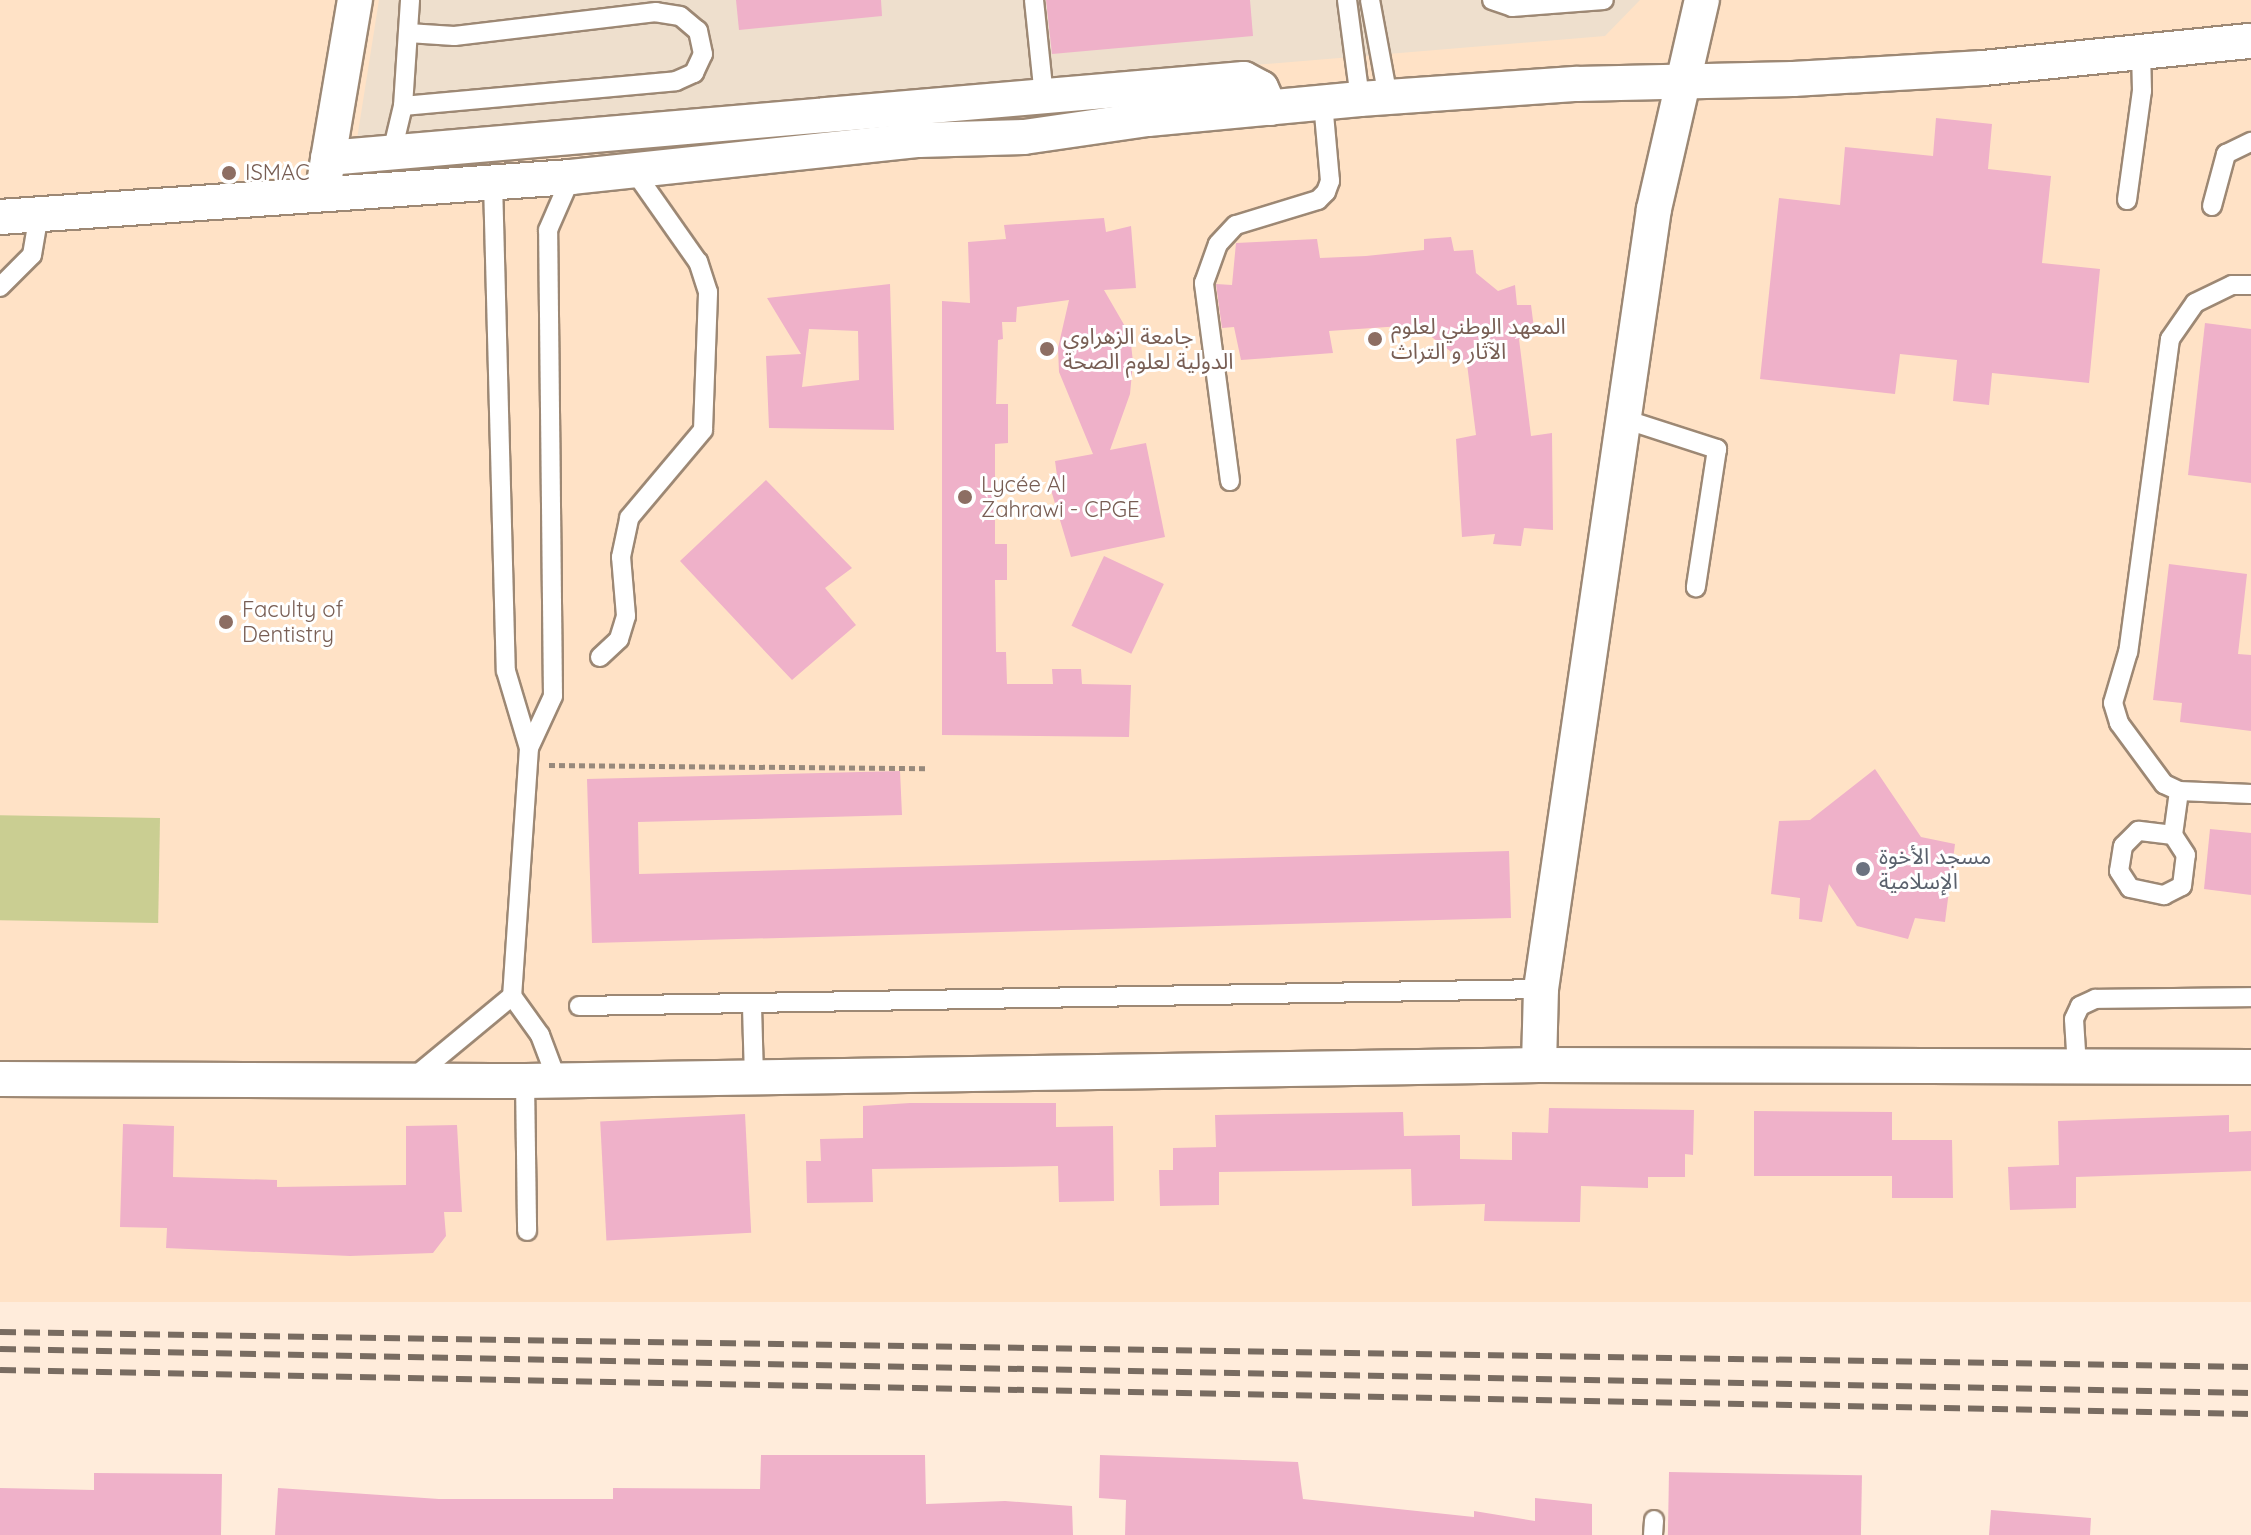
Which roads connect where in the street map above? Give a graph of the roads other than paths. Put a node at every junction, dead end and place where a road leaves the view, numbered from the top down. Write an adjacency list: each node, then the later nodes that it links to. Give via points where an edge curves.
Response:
1 (355, 0): 20 (street)
2 (410, 0): 9 (lane)
3 (1034, 0): 13 (lane)
4 (1347, 0): 14 (lane)
5 (1370, 0): 14 (lane)
6 (1492, 0): 7 (lane, via 1512,7)
7 (1604, 0)
8 (1702, 0): 12 (street)
9 (408, 33): 16 (lane); 16 (lane, via 454,36 656,12 680,16 698,31 703,54 694,73 676,81)
10 (2251, 41): 11 (street)
11 (2141, 51): 12 (street, via 1983,68); 25 (lane, via 2142,91)
12 (1686, 80): 14 (street); 32 (street, via 1654,209)
13 (1044, 96): 17 (street, via 1244,79 1261,88); 19 (street)
14 (1374, 98): 15 (street)
15 (1323, 103): 17 (street); 33 (lane, via 1330,181 1326,192 1318,200 1236,225 1218,244 1204,283)
16 (403, 106): 19 (lane)
17 (1270, 108): 21 (street, via 1024,137 937,138)
18 (2251, 142): 26 (lane, via 2226,154)
19 (392, 152): 20 (street)
20 (328, 158): 24 (street)
21 (634, 171): 22 (street); 35 (lane, via 698,262 708,292 703,430 629,518 621,557 626,616 619,639)
22 (571, 177): 23 (street); 36 (lane, via 548,230 553,696)
23 (493, 182): 24 (street); 36 (lane, via 506,671)
24 (322, 195): 27 (street)
25 (2127, 200)
26 (2212, 206)
27 (39, 214): 28 (street); 29 (lane, via 32,255)
28 (0, 217)
29 (9, 273): 31 (lane)
30 (2251, 285): 37 (lane, via 2232,285 2195,303 2170,339 2128,652 2114,687 2119,723 2151,771)
31 (0, 287)
32 (1624, 419): 34 (lane, via 1717,449); 40 (street)
33 (1230, 481)
34 (1696, 587)
35 (600, 657)
36 (529, 757): 41 (lane)
37 (2179, 791): 38 (lane); 39 (lane)
38 (2251, 794)
39 (2173, 835)
40 (1541, 989): 44 (lane); 45 (street)
41 (512, 996): 50 (lane); 51 (lane, via 540,1035)
42 (2251, 997): 46 (lane, via 2095,999 2080,1006 2074,1019)
43 (579, 1006): 44 (lane)
44 (752, 1006): 48 (lane)
45 (1539, 1065): 46 (street); 48 (street)
46 (2077, 1067): 47 (street)
47 (2251, 1067)
48 (754, 1078): 51 (street)
49 (0, 1079): 50 (street)
50 (411, 1080): 51 (street)
51 (541, 1081): 52 (lane)
52 (527, 1231)

